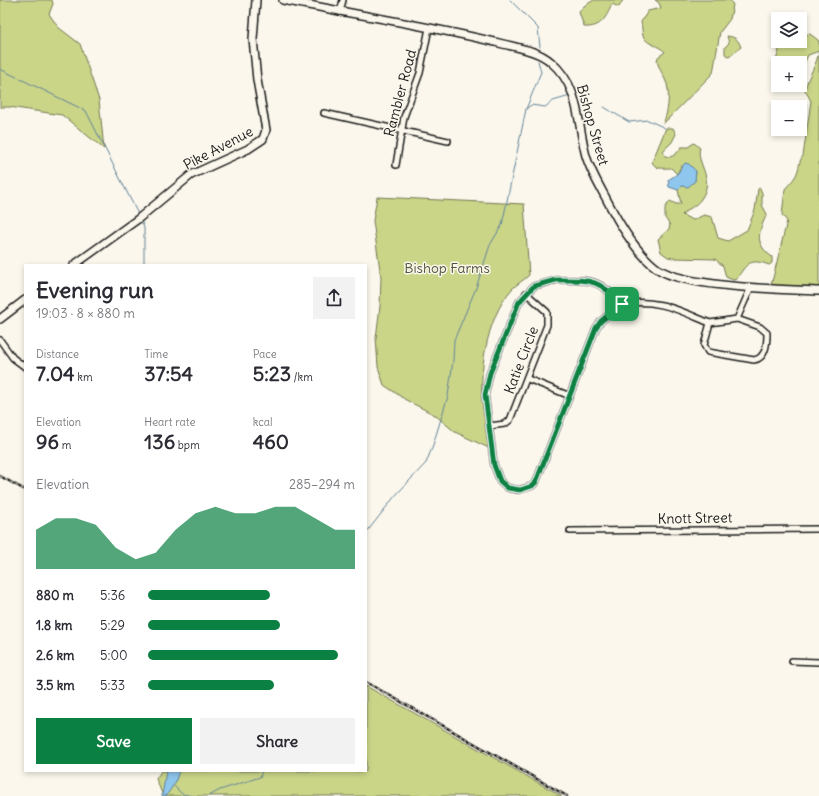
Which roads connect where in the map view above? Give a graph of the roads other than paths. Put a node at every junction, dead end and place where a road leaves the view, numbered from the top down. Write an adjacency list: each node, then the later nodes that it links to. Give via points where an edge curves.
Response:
1 (256, 0): 10 (street, Pike Avenue, via 253,54 265,135 248,149 192,175 140,218)
2 (283, 0): 4 (street, Bishop Street)
3 (342, 0): 4 (street)
4 (340, 12): 5 (street, Bishop Street)
5 (429, 28): 7 (street, Rambler Road, via 420,73); 11 (street, Bishop Street, via 529,51 550,61 565,78 574,94 585,154 592,171 619,222 640,251 658,269 684,280)
6 (324, 114): 7 (street)
7 (400, 132): 8 (street); 9 (street, Rambler Road)
8 (448, 141)
9 (396, 165)
10 (76, 264)
11 (751, 287): 12 (street, Bishop Street); 17 (street)
12 (819, 290)
13 (526, 293): 15 (street, via 534,286 545,282 586,280 604,286); 21 (street, Katie Circle, via 543,307 548,318); 23 (street, via 516,308 486,384 485,406)
14 (24, 301): 16 (street)
15 (622, 304): 18 (street, via 658,304); 22 (street, via 596,328)
16 (0, 318)
17 (737, 319): 18 (street); 18 (street, via 760,327 767,333 765,350 759,359 708,352 704,345)
18 (710, 323)
19 (0, 340): 20 (street, via 13,358)
20 (24, 366)
21 (528, 379): 22 (street); 23 (street, Katie Circle, via 508,423)
22 (570, 396): 23 (street, via 539,477 526,489 513,490 500,481 494,465)
23 (489, 426)
24 (819, 529): 25 (street, Knott Street)
25 (570, 531)
26 (792, 661): 27 (street)
27 (819, 662)

